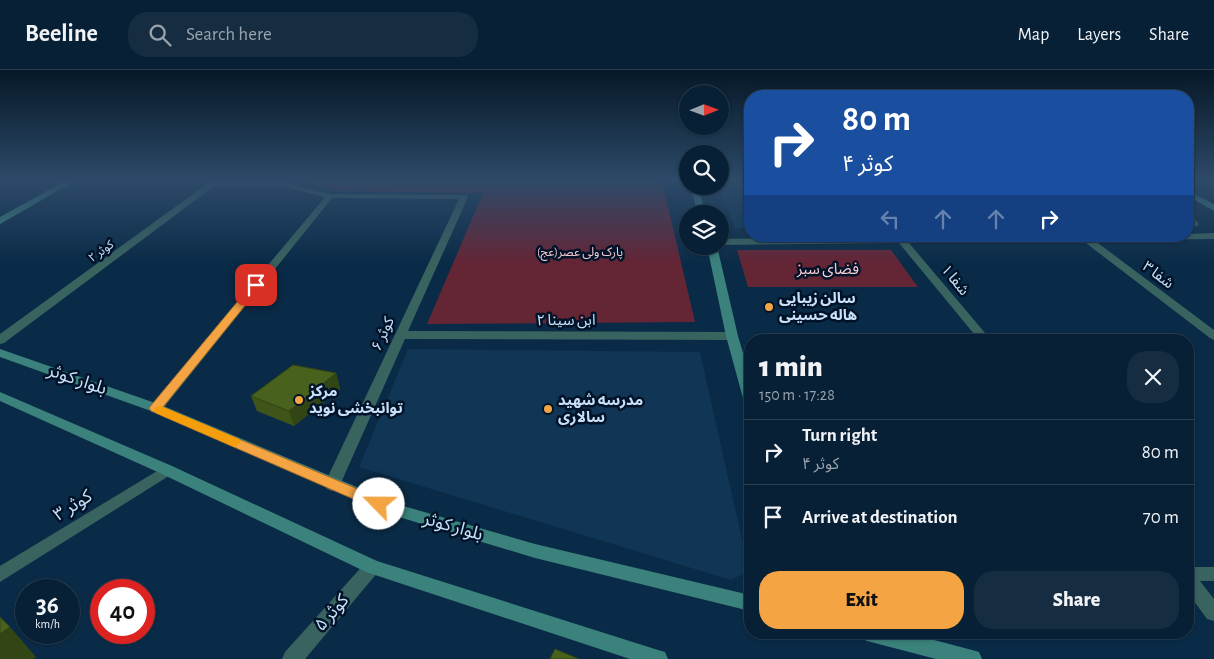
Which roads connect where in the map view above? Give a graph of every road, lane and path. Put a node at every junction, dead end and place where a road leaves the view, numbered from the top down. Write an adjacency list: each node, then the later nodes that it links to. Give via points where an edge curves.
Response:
1 (22, 208): 5 (street)
2 (180, 208): 17 (street, کوثر ۲)
3 (320, 208): 21 (street)
4 (458, 208): 14 (street, کوثر ۶)
5 (0, 221)
6 (1194, 236): 7 (street)
7 (1214, 236)
8 (744, 241): 9 (street)
9 (729, 242)
10 (904, 242): 13 (street, شفا ۱)
11 (1090, 242): 16 (street, شفا ۳)
12 (714, 255): 15 (street)
13 (980, 334)
14 (400, 335): 15 (street, ابن سینا ۲); 23 (street, کوثر ۶)
15 (732, 336): 19 (street)
16 (1214, 336)
17 (0, 340)
18 (0, 353): 21 (street, بلوار کوثر)
19 (744, 377)
20 (0, 396): 22 (street)
21 (156, 408): 23 (street, بلوار کوثر)
22 (167, 470): 24 (street); 27 (street, کوثر ۳)
23 (332, 485): 29 (street, بلوار کوثر, via 395,510 535,551)
24 (372, 568): 32 (street, کوثر ۵); 33 (street)
25 (1194, 574): 26 (street)
26 (1214, 574)
27 (0, 575)
28 (1194, 588): 30 (street)
29 (744, 602)
30 (1214, 613)
31 (894, 639): 34 (street)
32 (292, 659)
33 (658, 659)
34 (972, 659)

